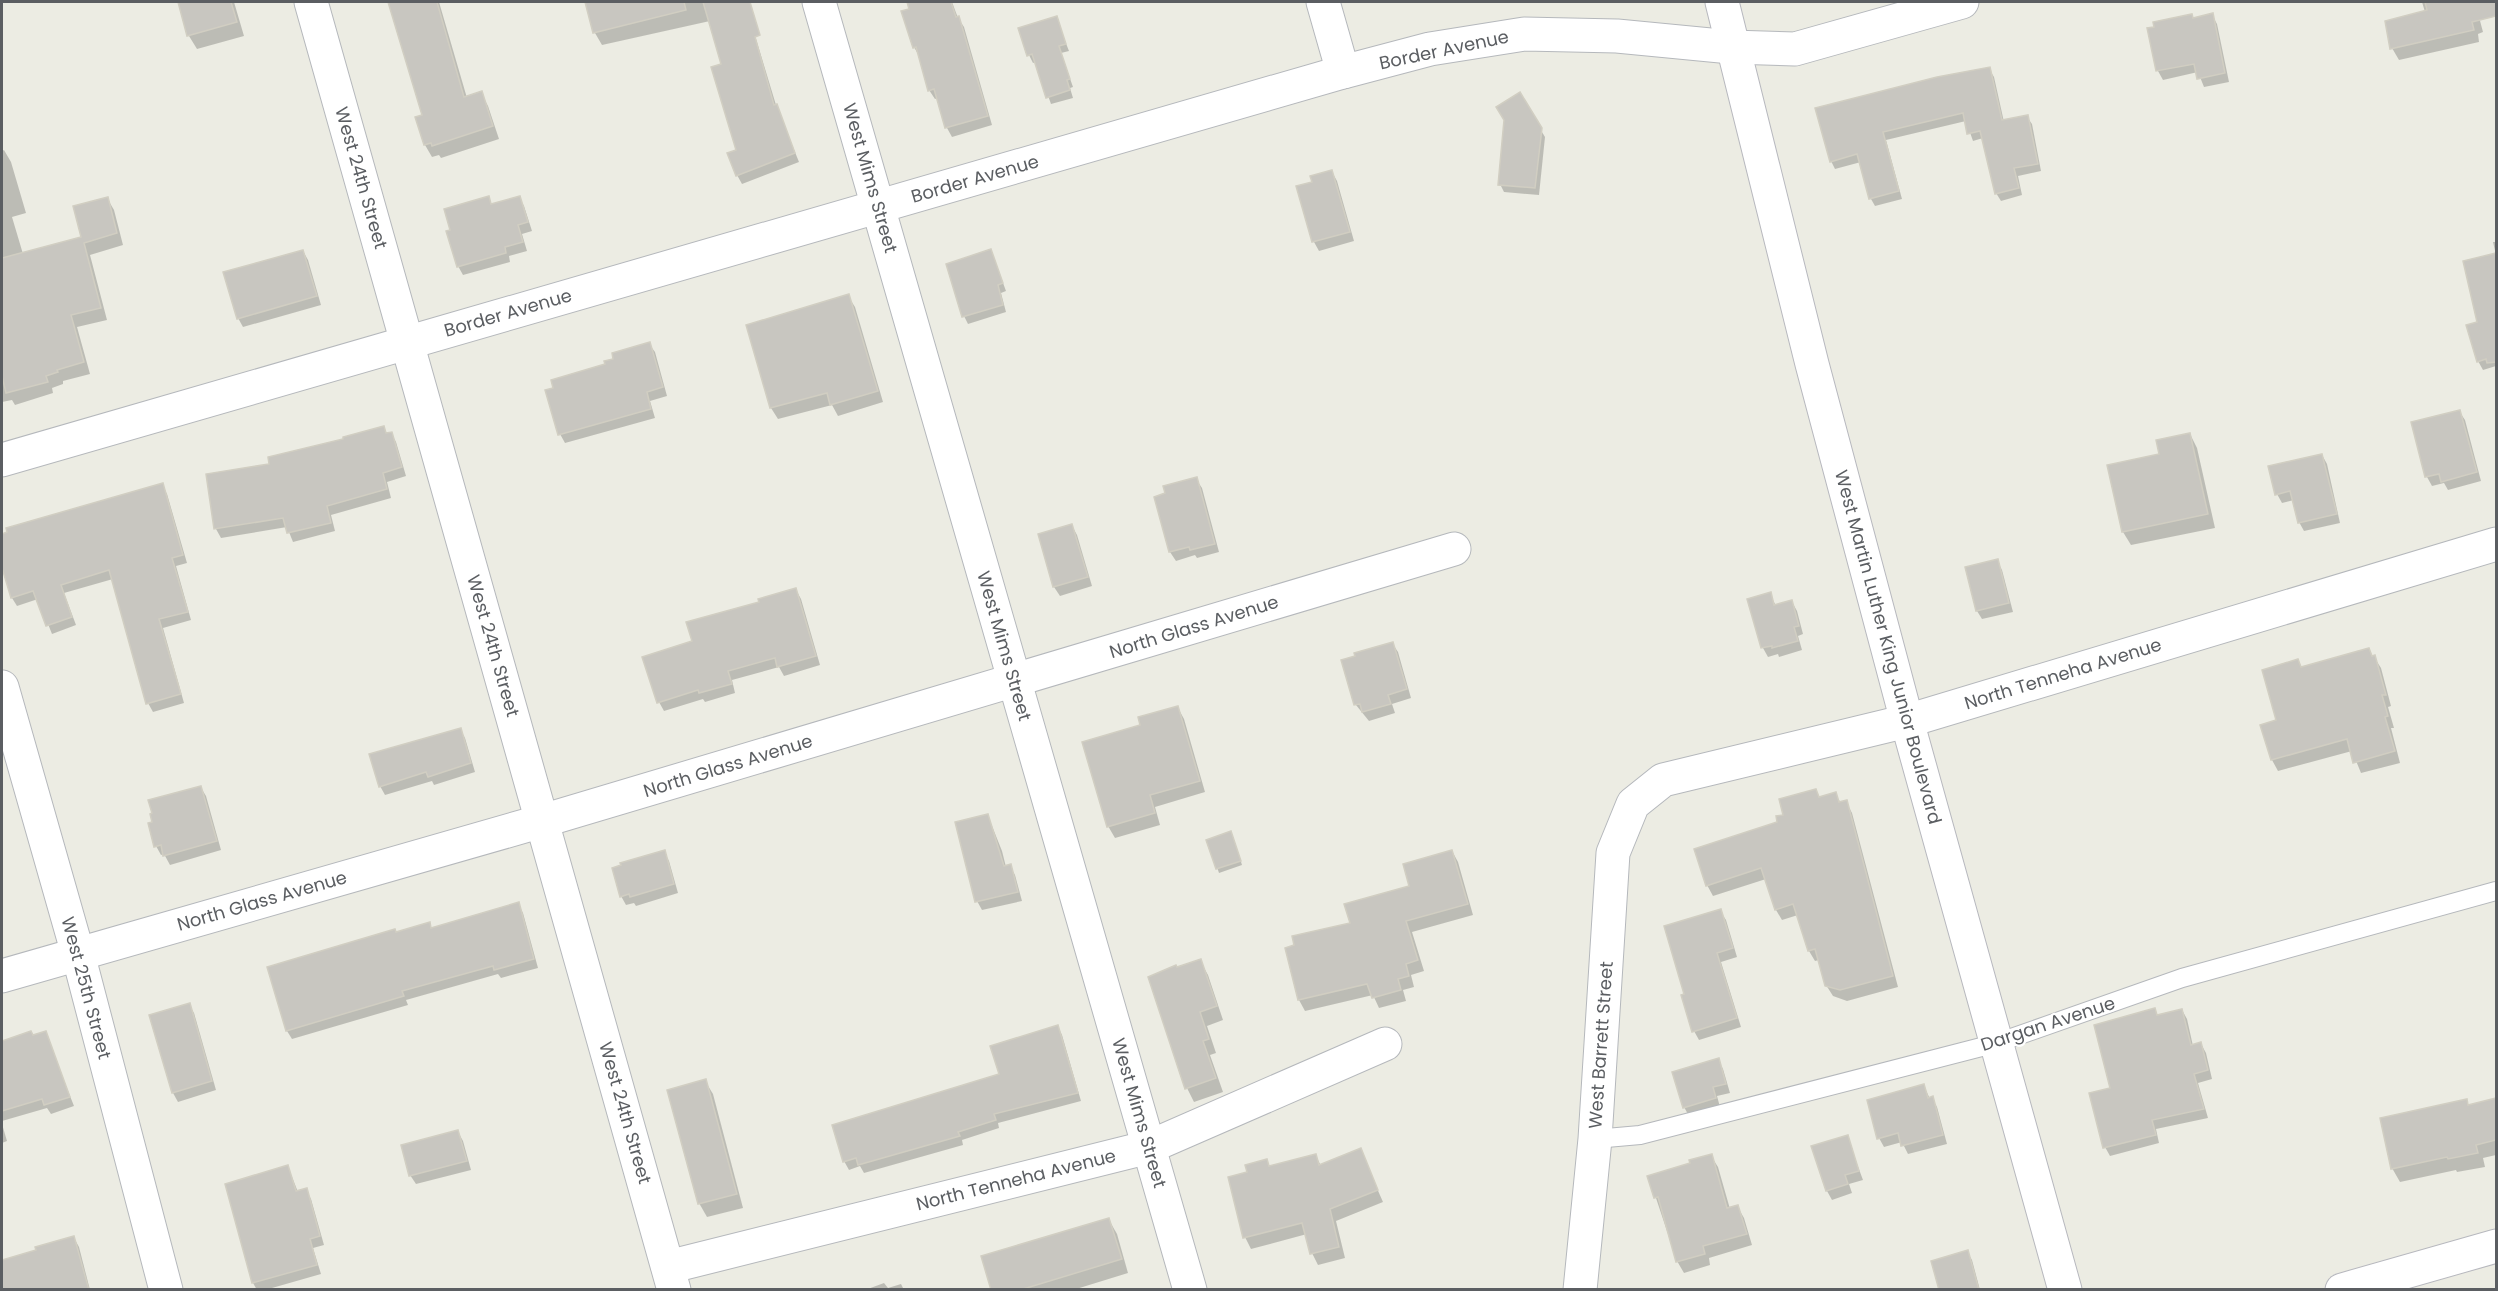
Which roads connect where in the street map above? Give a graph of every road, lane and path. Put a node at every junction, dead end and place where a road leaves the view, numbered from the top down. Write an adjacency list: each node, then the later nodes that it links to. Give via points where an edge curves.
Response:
1 (311, 2): 9 (street, West 24th Street)
2 (819, 2): 8 (street, West Mims Street)
3 (1323, 2): 7 (street)
4 (1722, 2): 6 (street, West Martin Luther King Junior Boulevard)
5 (1962, 2): 6 (street, Border Avenue, via 1795,49)
6 (1731, 48): 7 (street, Border Avenue, via 1617,36 1524,34 1430,49); 15 (street, West Martin Luther King Junior Boulevard)
7 (1343, 72): 8 (street, Border Avenue)
8 (878, 207): 9 (street, Border Avenue); 13 (street, West Mims Street)
9 (407, 343): 10 (street, Border Avenue); 17 (street, West 24th Street)
10 (2, 460)
11 (2496, 544): 15 (street, North Tenneha Avenue)
12 (1454, 549): 13 (street, North Glass Avenue)
13 (1014, 681): 17 (street, North Glass Avenue); 24 (street, West Mims Street)
14 (2, 687): 19 (street, West 25th Street)
15 (1906, 721): 16 (street, North Tenneha Avenue, via 1663,780); 21 (street, West Martin Luther King Junior Boulevard)
16 (1633, 804): 23 (street, West Barrett Street, via 1613,853)
17 (542, 821): 19 (street, North Glass Avenue); 26 (street, West 24th Street)
18 (2496, 891): 21 (lane, Dargan Avenue, via 2182,978)
19 (78, 954): 20 (street, North Glass Avenue); 27 (street, West 25th Street)
20 (2, 976)
21 (1997, 1043): 23 (lane, Dargan Avenue, via 1640,1135); 30 (street, West Martin Luther King Junior Boulevard)
22 (1385, 1044): 24 (street, North Tenneha Avenue)
23 (1595, 1139): 29 (street, West Barrett Street)
24 (1149, 1147): 26 (street, North Tenneha Avenue); 28 (street, West Mims Street)
25 (2496, 1246): 31 (street)
26 (671, 1278)
27 (166, 1290)
28 (1190, 1290)
29 (1580, 1290)
30 (2065, 1290)
31 (2342, 1290)

